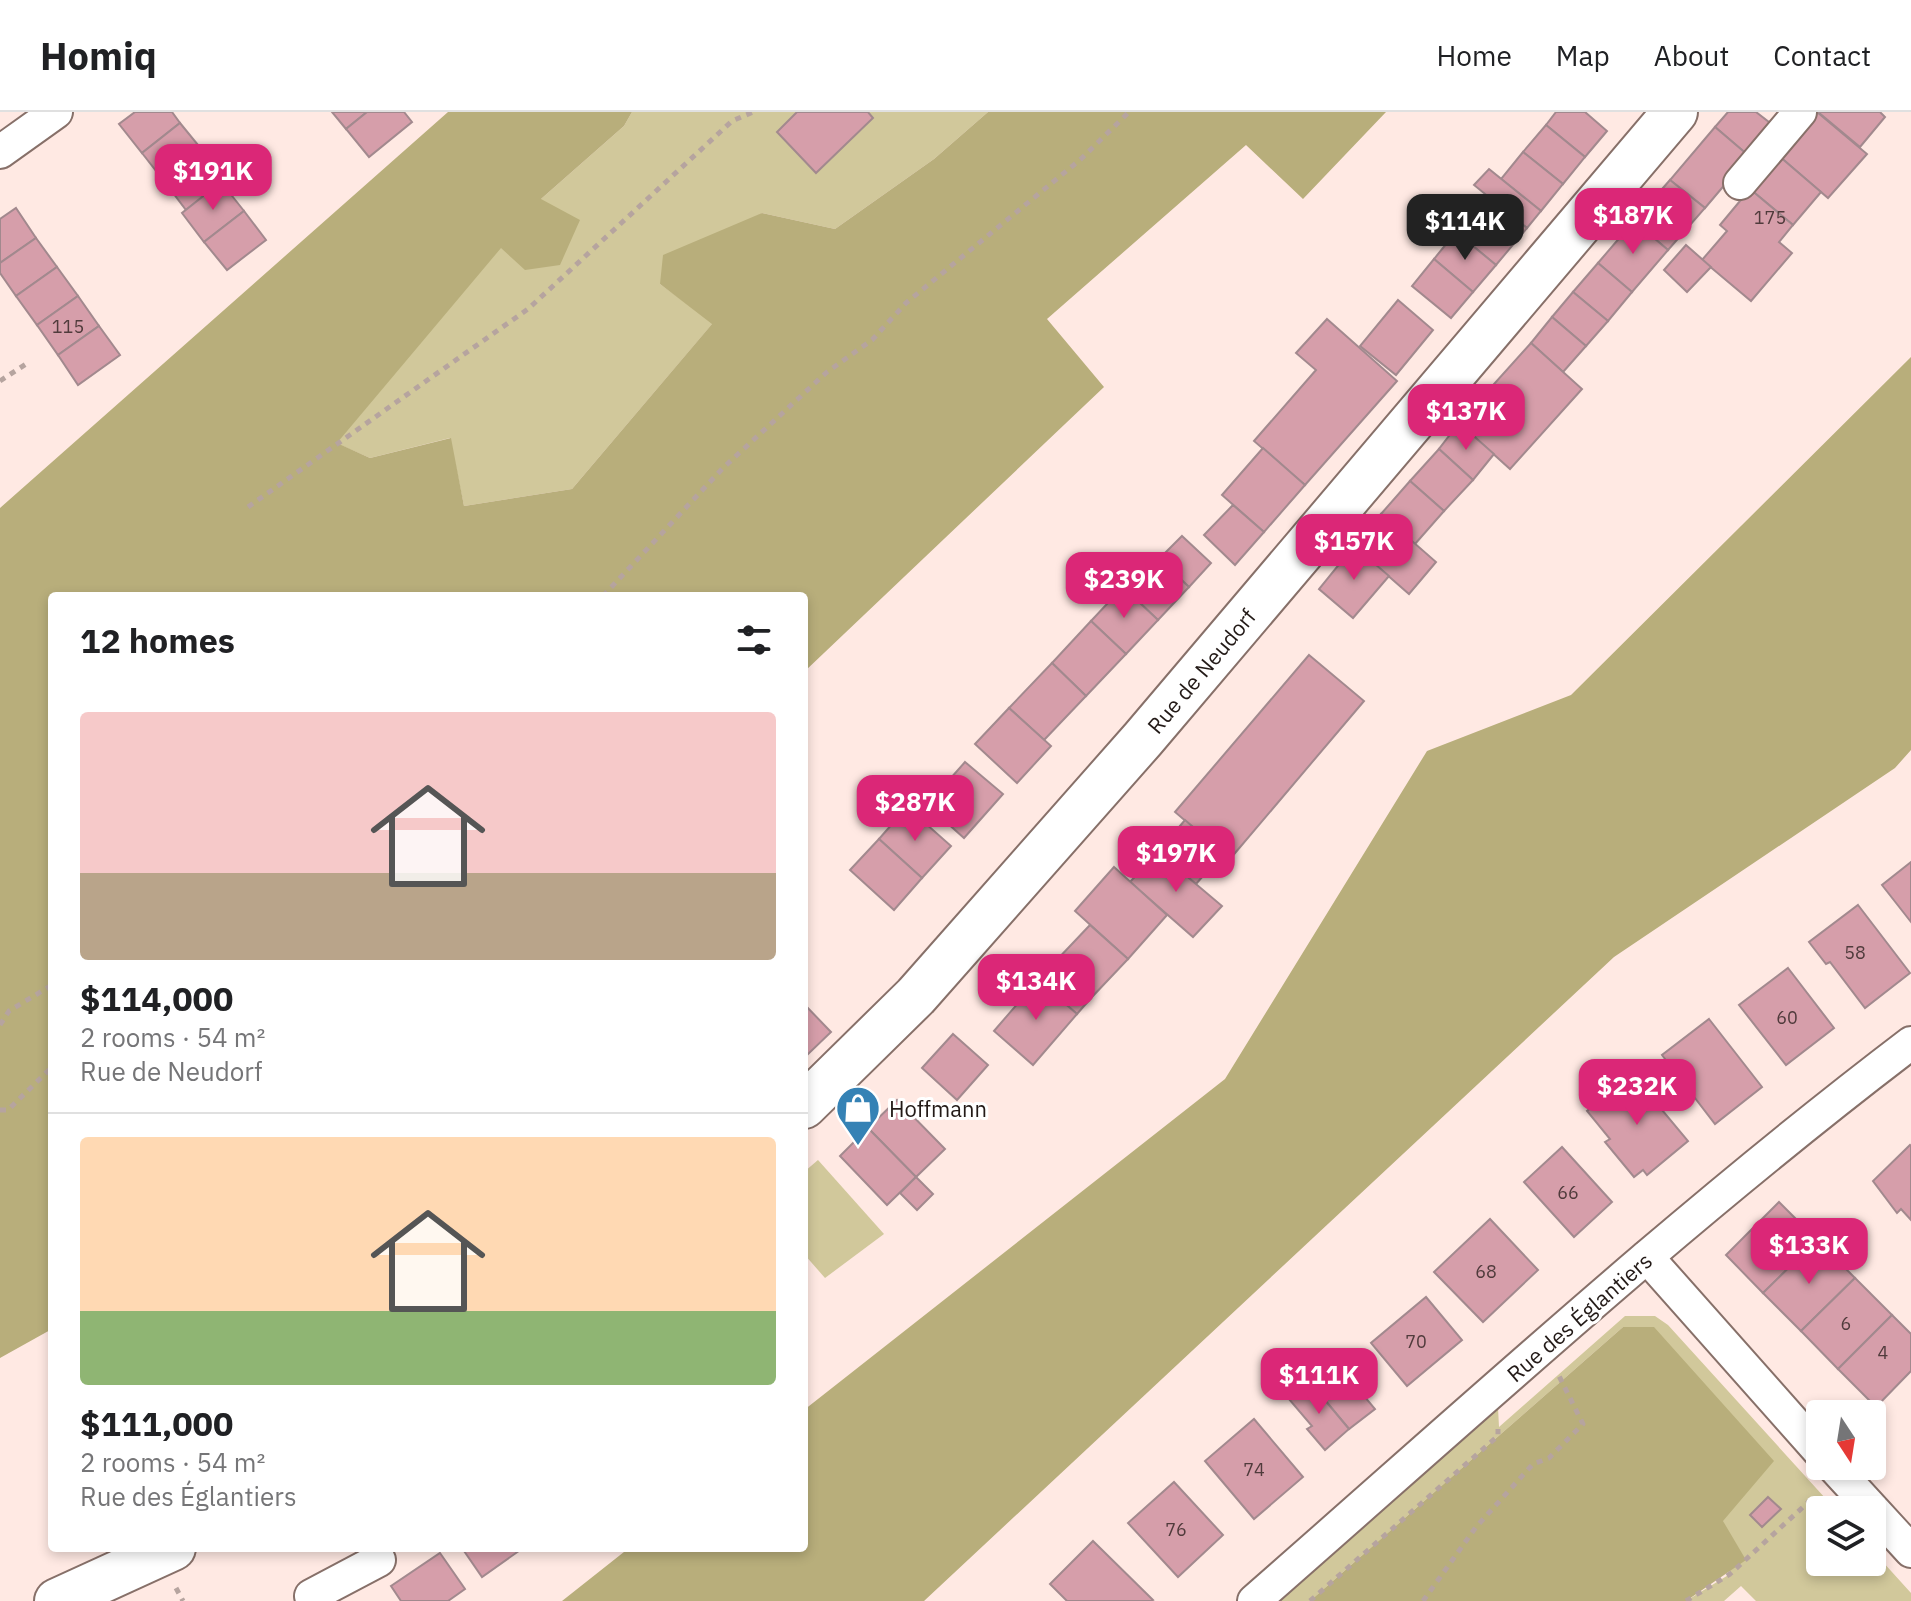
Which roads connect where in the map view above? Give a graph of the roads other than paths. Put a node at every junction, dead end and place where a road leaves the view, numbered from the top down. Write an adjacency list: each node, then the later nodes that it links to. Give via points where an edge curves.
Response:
1 (56, 112): 4 (street)
2 (1675, 112): 7 (main road, Rue de Neudorf, via 1133,751 916,996)
3 (1800, 112): 5 (street)
4 (0, 152)
5 (1740, 183)
6 (1911, 1043): 8 (street, Rue des Églantiers, via 1796,1131)
7 (808, 1102)
8 (1647, 1257): 9 (street); 16 (street, Rue des Églantiers)
9 (1806, 1437)
10 (1845, 1480): 11 (street)
11 (1911, 1551)
12 (164, 1552): 15 (main road)
13 (382, 1552): 14 (street)
14 (311, 1596)
15 (57, 1601)
16 (1254, 1601)

